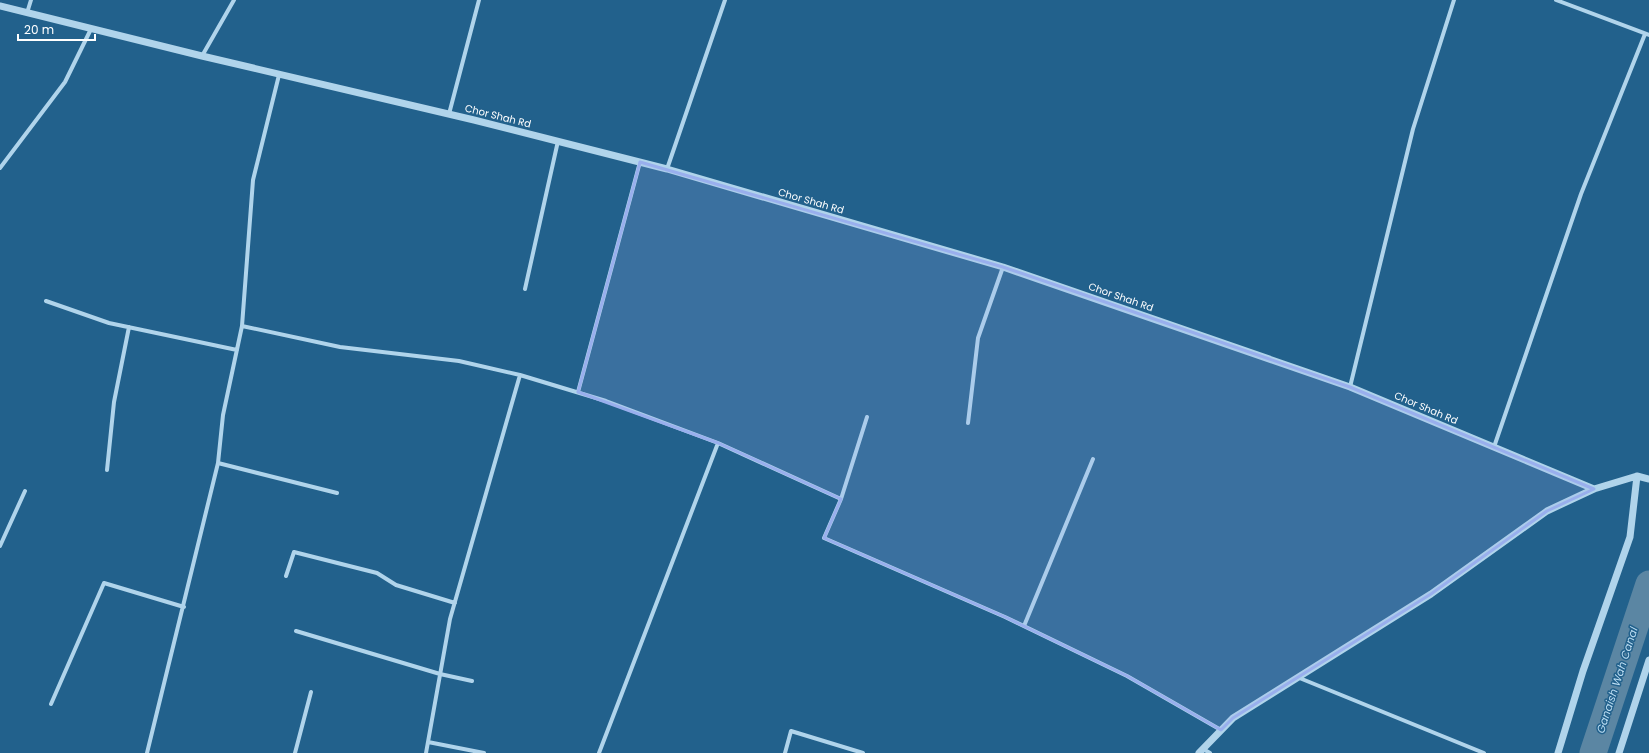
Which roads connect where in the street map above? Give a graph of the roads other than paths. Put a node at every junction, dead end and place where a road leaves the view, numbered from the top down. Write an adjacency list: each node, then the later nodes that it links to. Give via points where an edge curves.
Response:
1 (31, 0): 8 (street)
2 (234, 0): 11 (street)
3 (479, 0): 13 (street)
4 (725, 0): 17 (street)
5 (1454, 0): 25 (street, via 1413,130)
6 (1556, 0): 10 (street)
7 (0, 6): 8 (street, Chor Shah Rd)
8 (27, 13): 9 (street, Chor Shah Rd)
9 (91, 29): 11 (street, Chor Shah Rd); 16 (street, via 65,82)
10 (1647, 34): 30 (street, via 1581,194)
11 (202, 56): 12 (street, Chor Shah Rd)
12 (279, 75): 13 (street, Chor Shah Rd); 21 (street, via 254,180)
13 (449, 114): 14 (street, Chor Shah Rd)
14 (558, 141): 15 (street, Chor Shah Rd); 19 (street)
15 (640, 162): 17 (street, Chor Shah Rd); 26 (street)
16 (0, 168)
17 (667, 169): 18 (street, Chor Shah Rd)
18 (1003, 267): 25 (street, Chor Shah Rd); 28 (street, via 978,338)
19 (525, 289)
20 (46, 301): 22 (street, via 109,323)
21 (242, 326): 23 (street); 24 (street, via 340,347 459,361)
22 (129, 327): 23 (street); 33 (street, via 114,402)
23 (237, 350): 32 (street, via 223,415)
24 (520, 375): 26 (street); 42 (street)
25 (1350, 387): 30 (street, Chor Shah Rd)
26 (578, 392): 29 (street)
27 (867, 418): 39 (street)
28 (968, 423)
29 (718, 443): 39 (street); 59 (street)
30 (1494, 448): 36 (street, Chor Shah Rd)
31 (1093, 459): 44 (street)
32 (218, 463): 38 (street); 43 (street)
33 (106, 470)
34 (1637, 476): 35 (street); 36 (street); 64 (street, via 1630,537)
35 (1648, 477)
36 (1594, 489): 48 (street, via 1547,511 1430,594)
37 (25, 491): 40 (street)
38 (337, 493)
39 (841, 498): 44 (street, via 824,538)
40 (0, 546)
41 (286, 576): 42 (street, via 294,552 378,573 396,586)
42 (455, 603): 47 (street)
43 (184, 607): 51 (street, via 104,583); 55 (street)
44 (1024, 626): 52 (street, via 1127,676)
45 (296, 631): 47 (street)
46 (1649, 660): 65 (street)
47 (440, 674): 49 (street); 53 (street)
48 (1297, 677): 52 (street, via 1233,718); 63 (street)
49 (472, 681)
50 (311, 692): 56 (street)
51 (51, 704)
52 (1221, 730): 54 (street)
53 (428, 742): 57 (street); 58 (street)
54 (1201, 751): 62 (street)
55 (147, 753)
56 (296, 753)
57 (426, 753)
58 (484, 753)
59 (599, 753)
60 (785, 753): 61 (street, via 791,731)
61 (863, 753)
62 (1210, 753)
63 (1484, 753)
64 (1558, 753)
65 (1619, 753)

